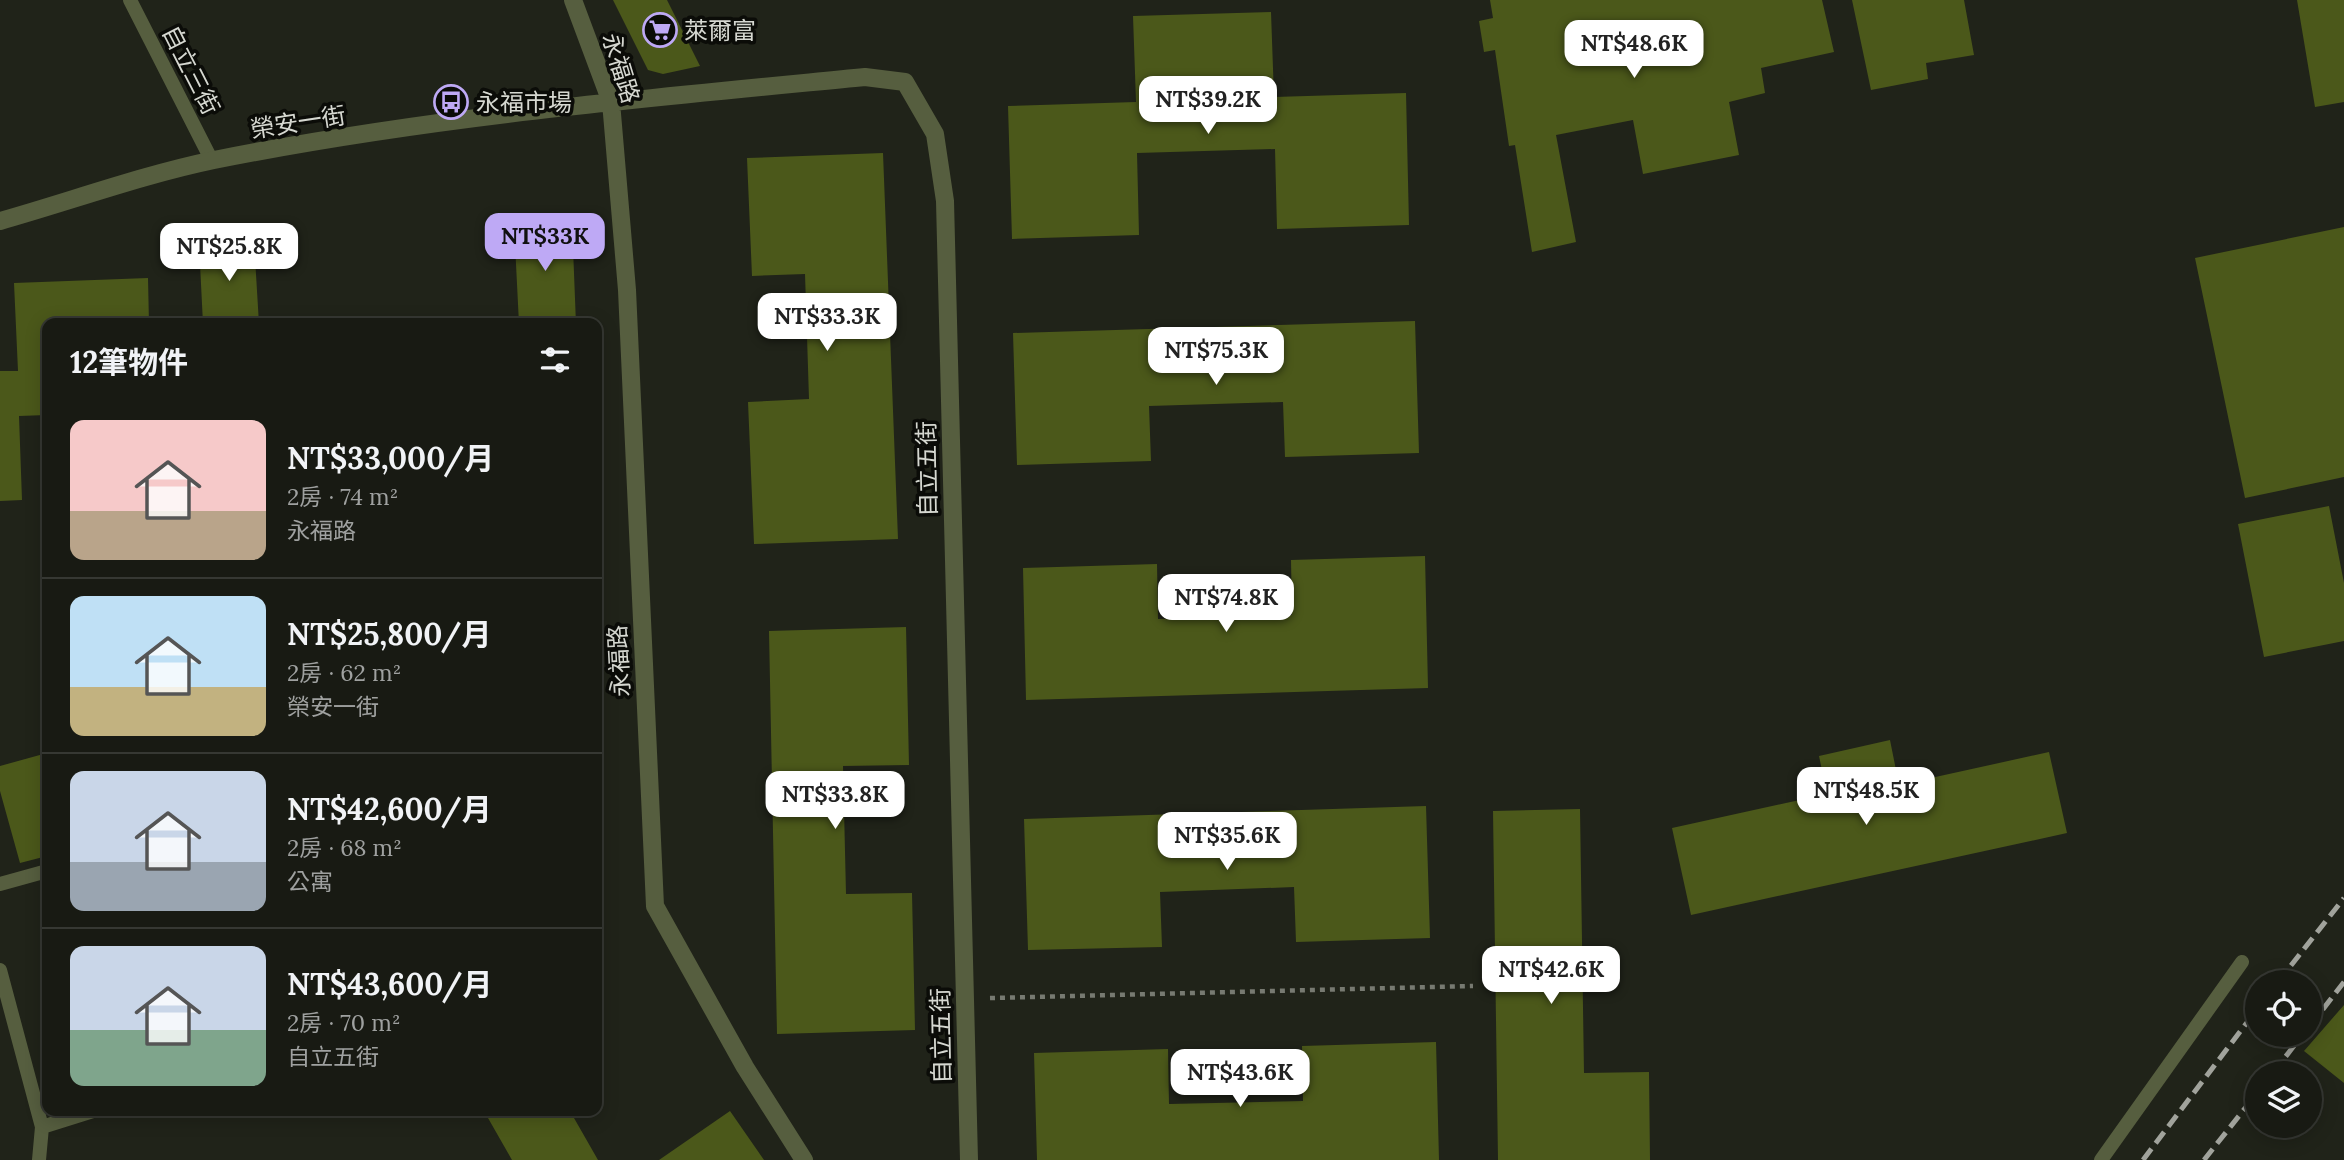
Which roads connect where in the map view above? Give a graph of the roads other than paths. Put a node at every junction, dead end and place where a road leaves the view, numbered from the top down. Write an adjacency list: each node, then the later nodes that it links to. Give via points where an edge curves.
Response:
1 (130, 0): 4 (lane, 自立三街)
2 (573, 0): 3 (street, 永福路)
3 (611, 102): 4 (street, 榮安一街); 13 (street, 永福路, via 627,290 655,906 745,1067); 14 (street, 自立五街, via 864,77 905,82 935,134 946,201)
4 (212, 161): 5 (street, 榮安一街)
5 (0, 221)
6 (42, 872): 7 (lane)
7 (0, 884)
8 (2242, 962): 15 (lane)
9 (0, 970): 11 (lane)
10 (77, 1116): 11 (lane)
11 (41, 1127): 12 (lane)
12 (39, 1160)
13 (804, 1160)
14 (969, 1160)
15 (2101, 1160)

